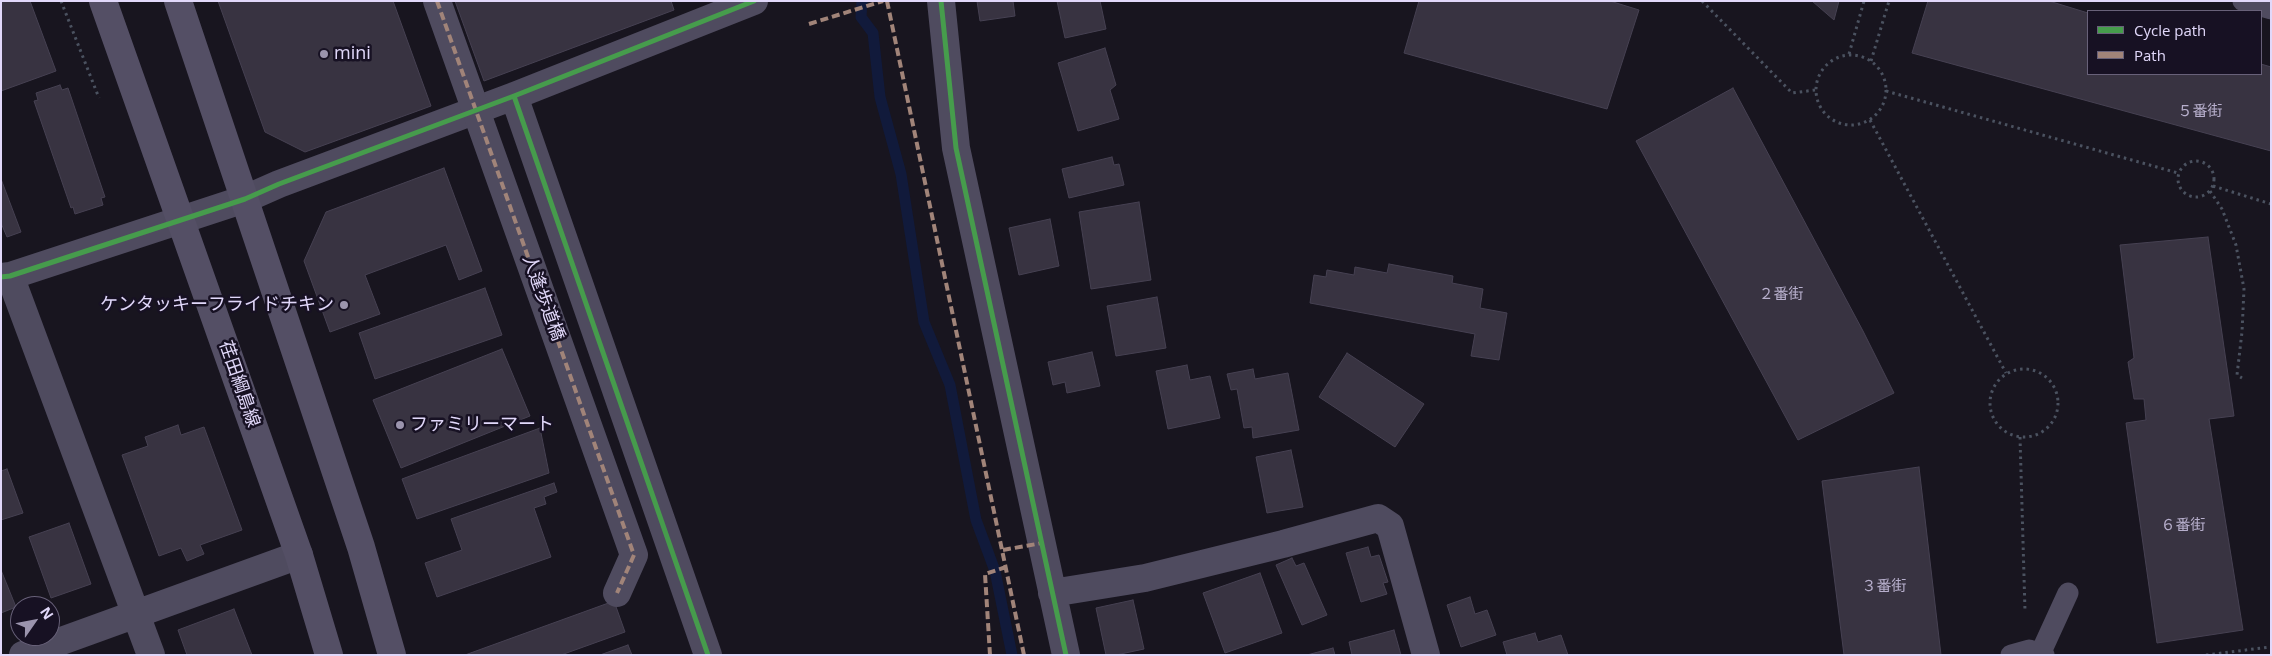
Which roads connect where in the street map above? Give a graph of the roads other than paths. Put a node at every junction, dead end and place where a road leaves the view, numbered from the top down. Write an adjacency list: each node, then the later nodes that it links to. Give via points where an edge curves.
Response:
1 (103, 1): 10 (main road, 荏田綱島線)
2 (178, 1): 9 (main road)
3 (437, 1): 13 (street, 人逢歩道橋, bridge, via 634,555)
4 (754, 1): 8 (street)
5 (941, 1): 14 (street, via 956,148)
6 (2243, 1): 7 (lane)
7 (2271, 9)
8 (514, 96): 9 (street); 22 (street)
9 (245, 199): 10 (street); 21 (main road, via 361,547)
10 (181, 220): 11 (street); 12 (main road, 荏田綱島線)
11 (6, 276): 16 (street)
12 (299, 555): 16 (street); 20 (main road, 荏田綱島線)
13 (617, 593)
14 (1052, 593): 23 (street); 24 (street, via 1145,578 1378,518 1390,526)
15 (2068, 594): 17 (lane)
16 (136, 613): 18 (street); 19 (street)
17 (2042, 654): 25 (lane, via 2030,650)
18 (23, 655)
19 (151, 655)
20 (329, 655)
21 (392, 655)
22 (708, 655)
23 (1066, 655)
24 (1426, 655)
25 (2011, 655)

